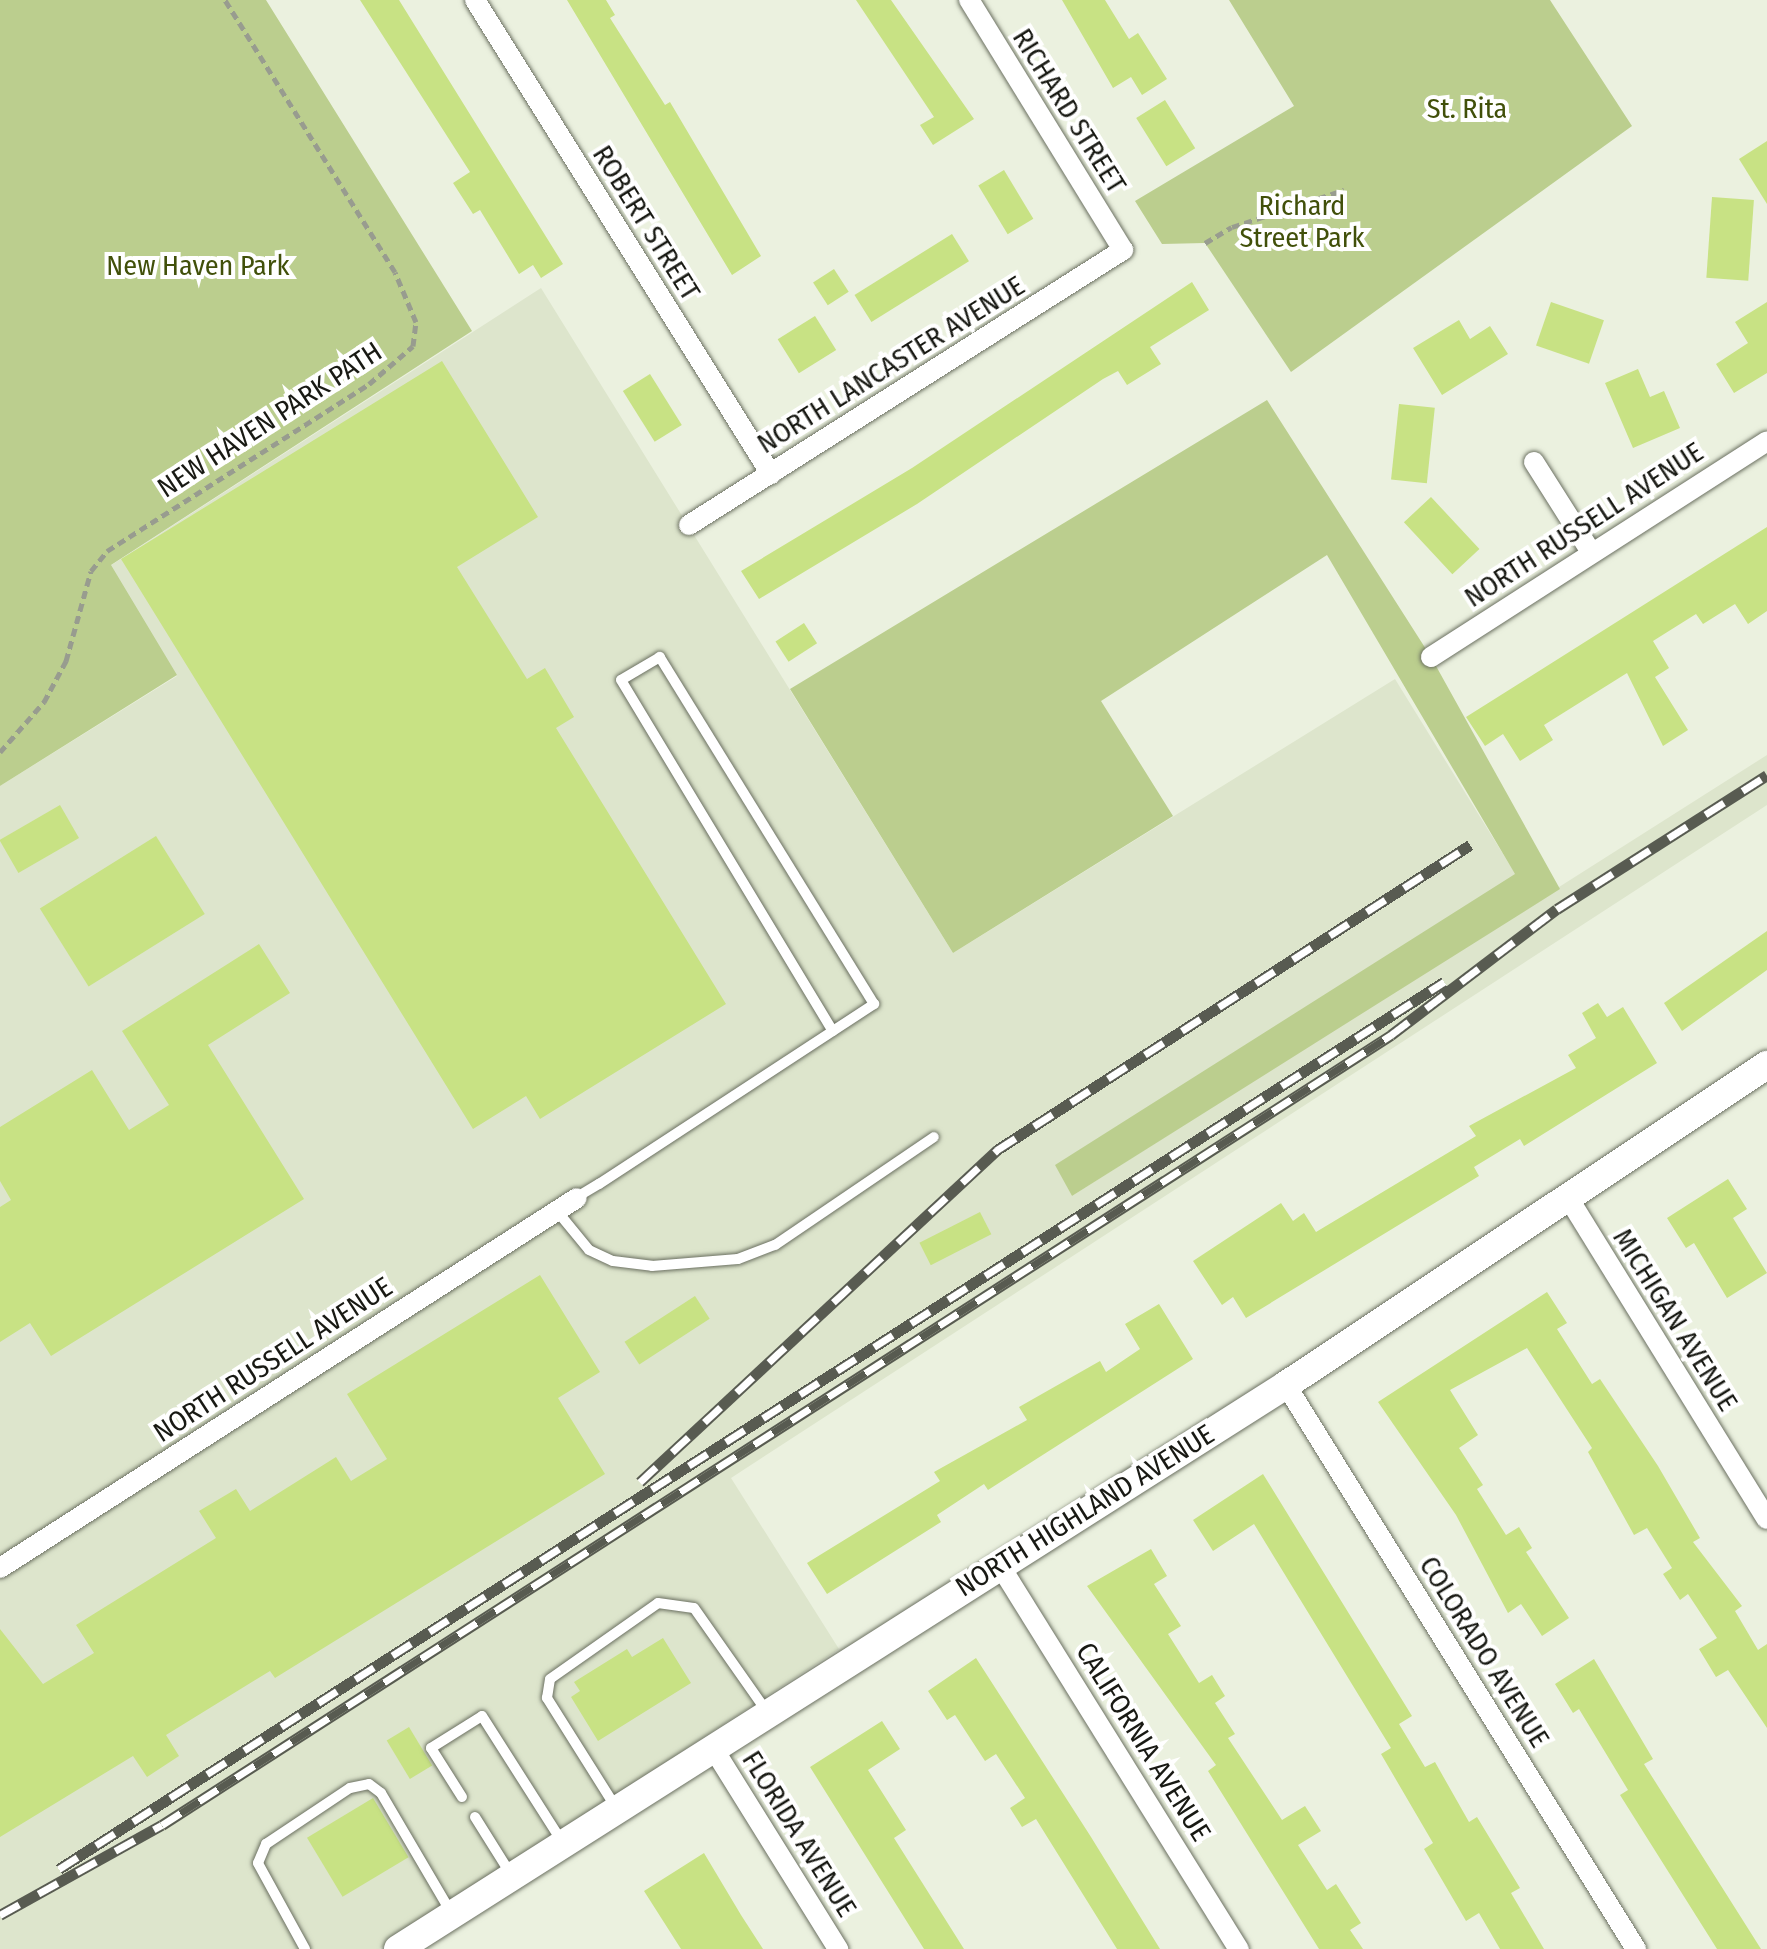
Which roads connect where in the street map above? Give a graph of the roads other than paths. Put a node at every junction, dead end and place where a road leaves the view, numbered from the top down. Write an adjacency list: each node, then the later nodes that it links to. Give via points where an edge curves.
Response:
1 (475, 0): 6 (street, ROBERT STREET)
2 (969, 0): 3 (street, RICHARD STREET)
3 (1123, 250): 6 (street, NORTH LANCASTER AVENUE)
4 (1767, 440): 8 (street, NORTH RUSSELL AVENUE)
5 (1534, 462): 8 (street)
6 (770, 474): 7 (street, NORTH LANCASTER AVENUE)
7 (689, 526)
8 (1590, 552): 9 (street, NORTH RUSSELL AVENUE)
9 (1430, 656)
10 (833, 1031): 10 (lane, via 874,1004 660,657 621,680); 13 (lane)
11 (1767, 1065): 14 (street, NORTH HIGHLAND AVENUE)
12 (934, 1137): 15 (lane, via 775,1245 738,1258 652,1266 613,1261 589,1250)
13 (576, 1198): 15 (street, NORTH RUSSELL AVENUE)
14 (1568, 1199): 16 (street, NORTH HIGHLAND AVENUE); 17 (street, MICHIGAN AVENUE)
15 (556, 1211): 19 (street, NORTH RUSSELL AVENUE)
16 (1286, 1385): 18 (street, NORTH HIGHLAND AVENUE); 32 (street, COLORADO AVENUE)
17 (1767, 1520)
18 (999, 1564): 20 (street, NORTH HIGHLAND AVENUE); 31 (street, CALIFORNIA AVENUE)
19 (0, 1568)
20 (767, 1713): 21 (street, NORTH HIGHLAND AVENUE); 23 (lane, via 694,1608 658,1603 550,1679 547,1698)
21 (714, 1748): 23 (street, NORTH HIGHLAND AVENUE); 30 (street, FLORIDA AVENUE)
22 (462, 1797): 25 (lane, via 431,1748 482,1716)
23 (618, 1810): 25 (street, NORTH HIGHLAND AVENUE)
24 (475, 1817): 26 (lane)
25 (564, 1844): 26 (street, NORTH HIGHLAND AVENUE)
26 (512, 1876): 27 (street, NORTH HIGHLAND AVENUE)
27 (452, 1915): 28 (lane, via 369,1784 350,1788 266,1844 258,1864); 29 (street, NORTH HIGHLAND AVENUE)
28 (305, 1949)
29 (398, 1949)
30 (838, 1949)
31 (1239, 1949)
32 (1636, 1949)

